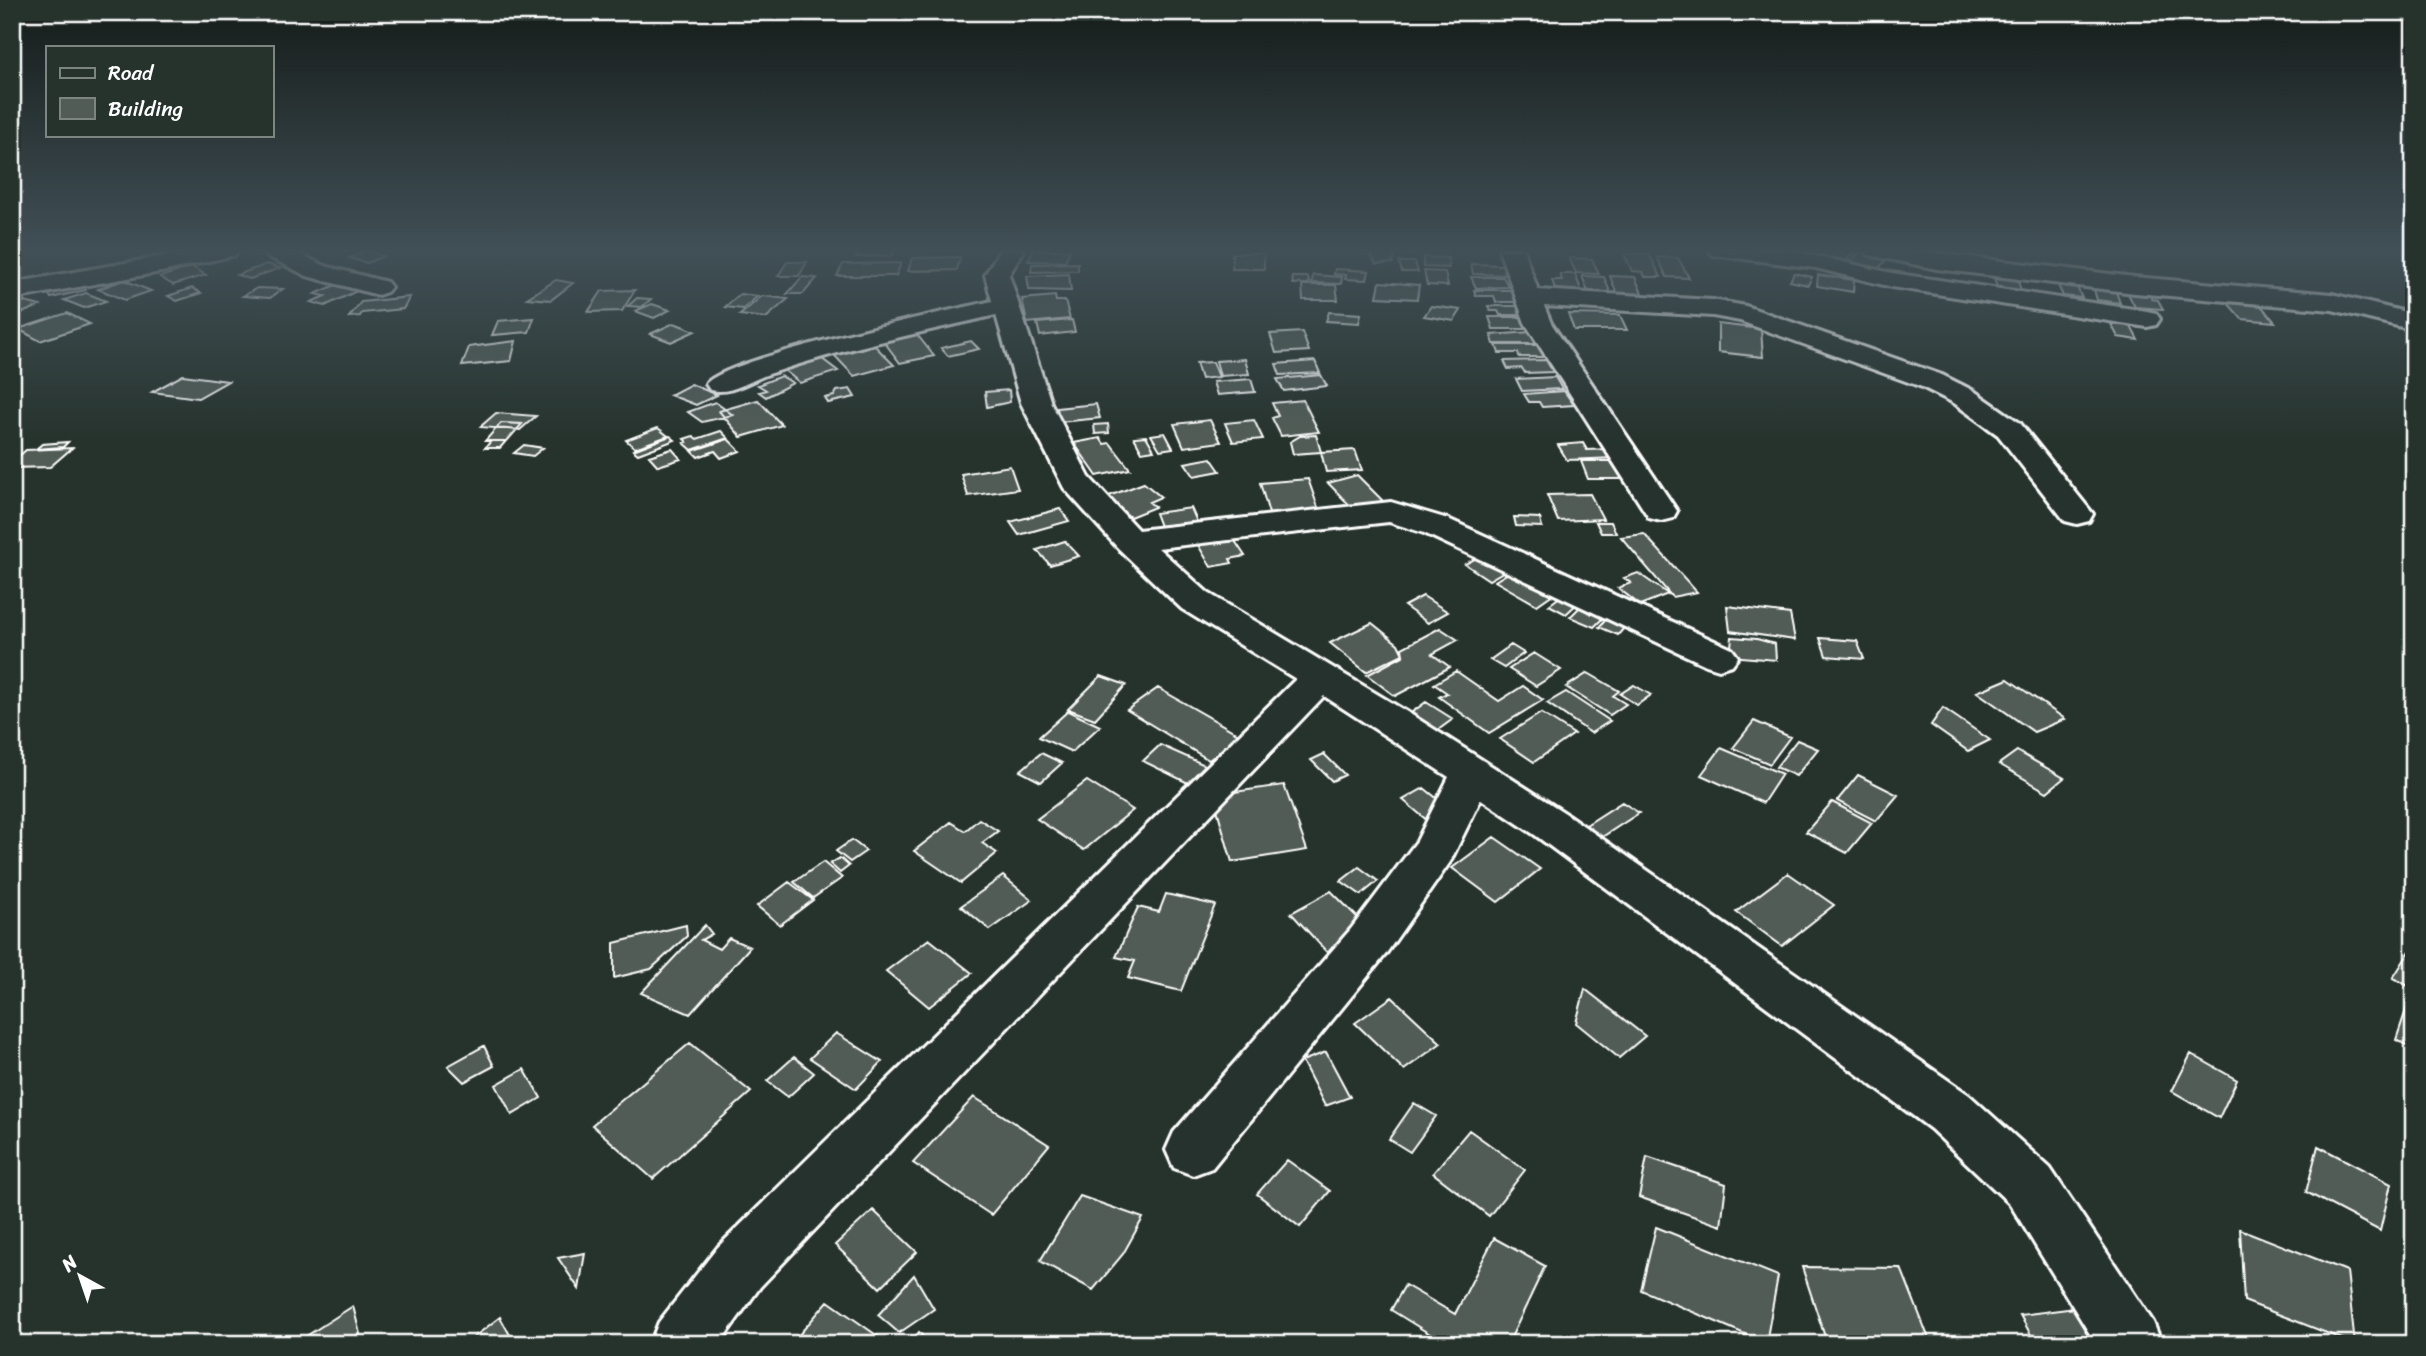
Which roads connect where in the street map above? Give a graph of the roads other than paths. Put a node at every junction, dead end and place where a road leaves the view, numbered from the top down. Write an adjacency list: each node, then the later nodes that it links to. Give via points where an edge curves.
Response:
1 (971, 313): 9 (street, via 756,369)
2 (1010, 313): 12 (street, via 1037,403 1075,481)
3 (1534, 313): 10 (street)
4 (1742, 313): 11 (street, via 1932,381 1964,397 2009,429)
5 (2110, 313): 7 (street)
6 (2381, 313): 8 (street)
7 (2147, 319)
8 (2414, 321)
9 (720, 384)
10 (1661, 511)
11 (2077, 514)
12 (1130, 541): 13 (street, via 1391,512 1436,526); 14 (street, via 1195,601)
13 (1719, 656)
14 (1320, 677): 15 (street); 17 (street, via 738,1267)
15 (1472, 773): 16 (street, via 1434,850 1368,942); 18 (street, via 1550,824 1950,1112 2030,1186)
16 (1193, 1150)
17 (681, 1344)
18 (2131, 1344)

